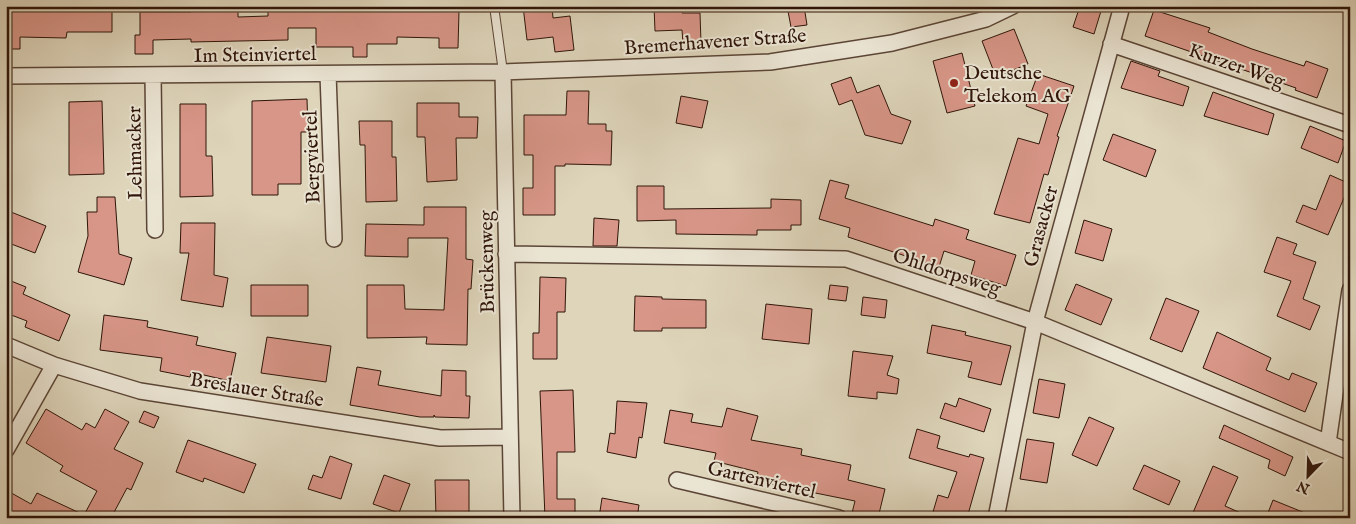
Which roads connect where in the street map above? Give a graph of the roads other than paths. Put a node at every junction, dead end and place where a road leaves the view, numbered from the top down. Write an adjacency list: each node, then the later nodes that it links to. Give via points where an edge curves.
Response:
1 (494, 6): 5 (lane, Brückenweg)
2 (1013, 6): 5 (street, Bremerhavener Straße, via 986,19 892,43 770,62)
3 (1122, 6): 4 (street, Grasacker)
4 (1111, 44): 9 (street, Kurzer Weg); 14 (street, Grasacker)
5 (503, 72): 6 (street, Im Steinviertel); 12 (street, Brückenweg)
6 (328, 74): 7 (street, Im Steinviertel); 11 (street, Bergviertel)
7 (154, 75): 8 (street, Im Steinviertel); 10 (street, Lehmacker)
8 (6, 76)
9 (1350, 125)
10 (156, 230)
11 (334, 240)
12 (506, 254): 14 (street, Ohldorpsweg, via 846,259); 17 (street, Brückenweg)
13 (1350, 290): 18 (street)
14 (1035, 322): 18 (street, Ohldorpsweg); 24 (street, Grasacker)
15 (6, 345): 16 (street, Breslauer Straße)
16 (54, 365): 17 (street, Breslauer Straße, via 140,391 440,438); 19 (street)
17 (509, 437): 22 (street, Brückenweg)
18 (1328, 443): 20 (street, Ohldorpsweg)
19 (6, 450)
20 (1350, 452)
21 (677, 480): 23 (street, Gartenviertel)
22 (512, 518)
23 (839, 518)
24 (996, 518)

